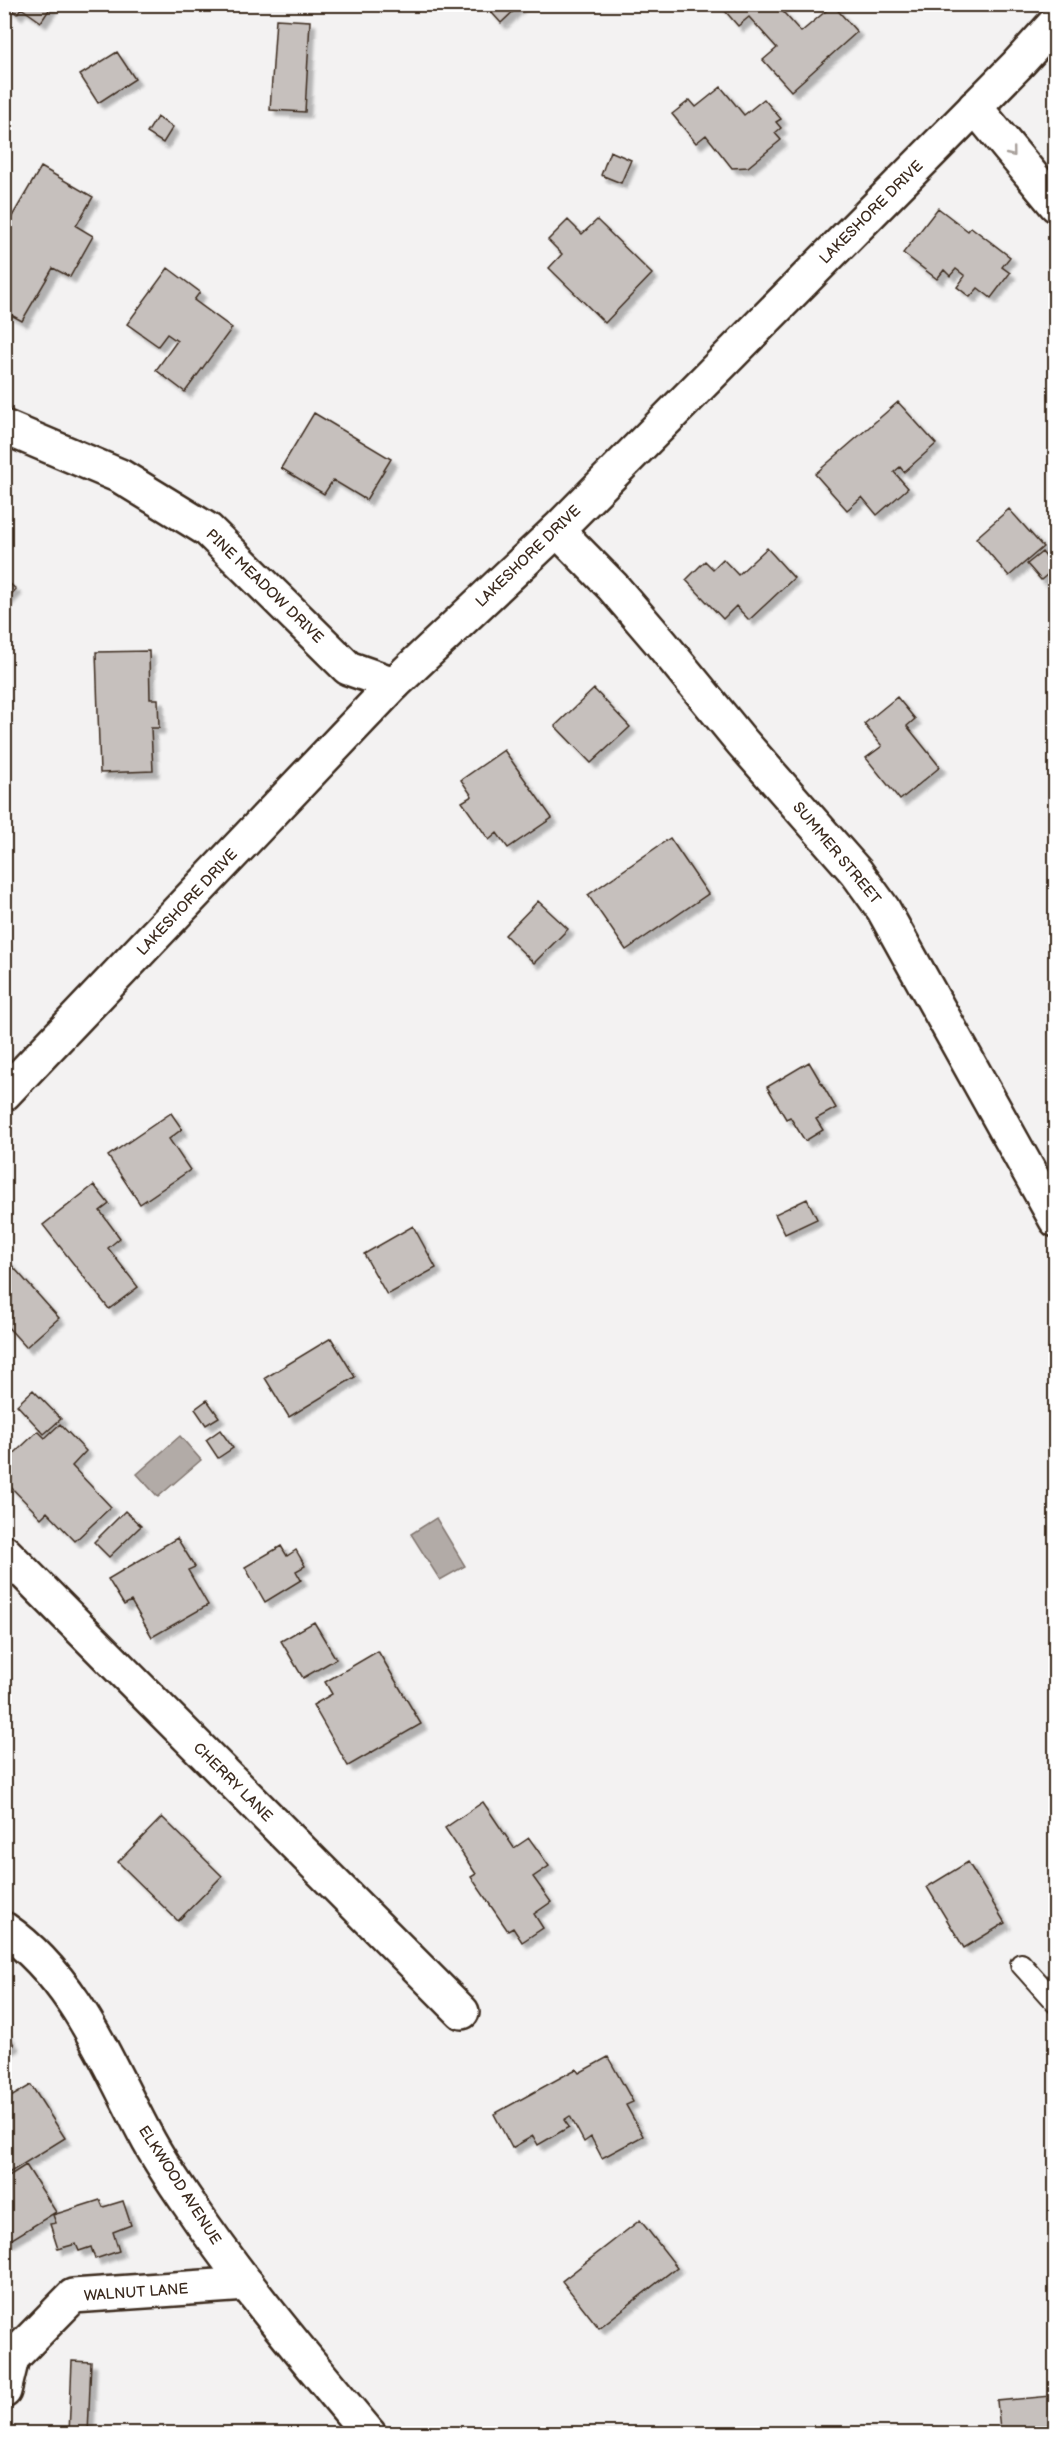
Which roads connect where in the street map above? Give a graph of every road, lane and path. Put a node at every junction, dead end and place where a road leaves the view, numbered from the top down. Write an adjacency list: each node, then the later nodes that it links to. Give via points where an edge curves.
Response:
1 (1056, 22): 2 (street, LAKESHORE DRIVE)
2 (975, 107): 3 (street, one-way to 3); 5 (street, LAKESHORE DRIVE)
3 (1056, 205)
4 (4, 427): 6 (street, PINE MEADOW DRIVE, via 120,476 207,530 348,668)
5 (557, 530): 6 (street, LAKESHORE DRIVE); 8 (street, SUMMER STREET, via 613,587 857,873 883,909)
6 (394, 684): 7 (street, LAKESHORE DRIVE)
7 (4, 1094)
8 (1056, 1220)
9 (4, 1552): 13 (street, CHERRY LANE)
10 (4, 1929): 14 (street, ELKWOOD AVENUE, via 23,1942 73,1999 146,2137)
11 (1021, 1964): 12 (lane)
12 (1056, 2003)
13 (462, 2012)
14 (247, 2284): 15 (street, WALNUT LANE, via 73,2296 12,2358); 16 (street, ELKWOOD AVENUE)
15 (4, 2391)
16 (369, 2433)

